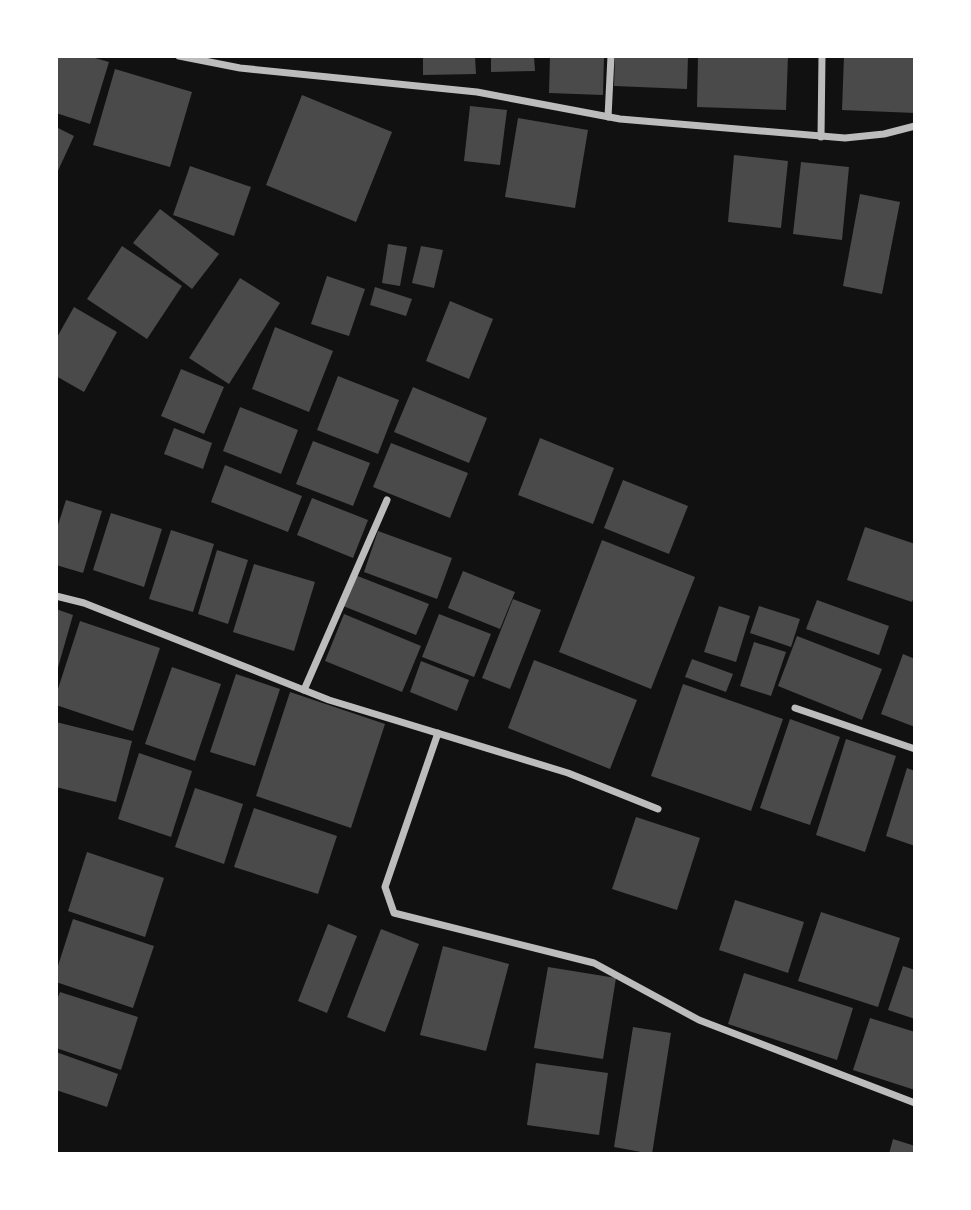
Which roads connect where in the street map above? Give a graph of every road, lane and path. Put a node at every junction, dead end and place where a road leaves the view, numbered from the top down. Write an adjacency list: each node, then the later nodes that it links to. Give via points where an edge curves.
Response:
1 (178, 56): 4 (street, via 240,68 477,92)
2 (611, 56): 4 (street)
3 (822, 56): 6 (street)
4 (608, 117): 6 (street)
5 (915, 126): 6 (street, via 884,134)
6 (821, 137)
7 (387, 499): 9 (street)
8 (56, 596): 9 (street)
9 (304, 690): 11 (street)
10 (795, 708): 12 (street)
11 (438, 733): 13 (street, via 568,773); 14 (street, via 385,887 394,913 594,963 699,1020)
12 (915, 749)
13 (658, 809)
14 (915, 1102)

